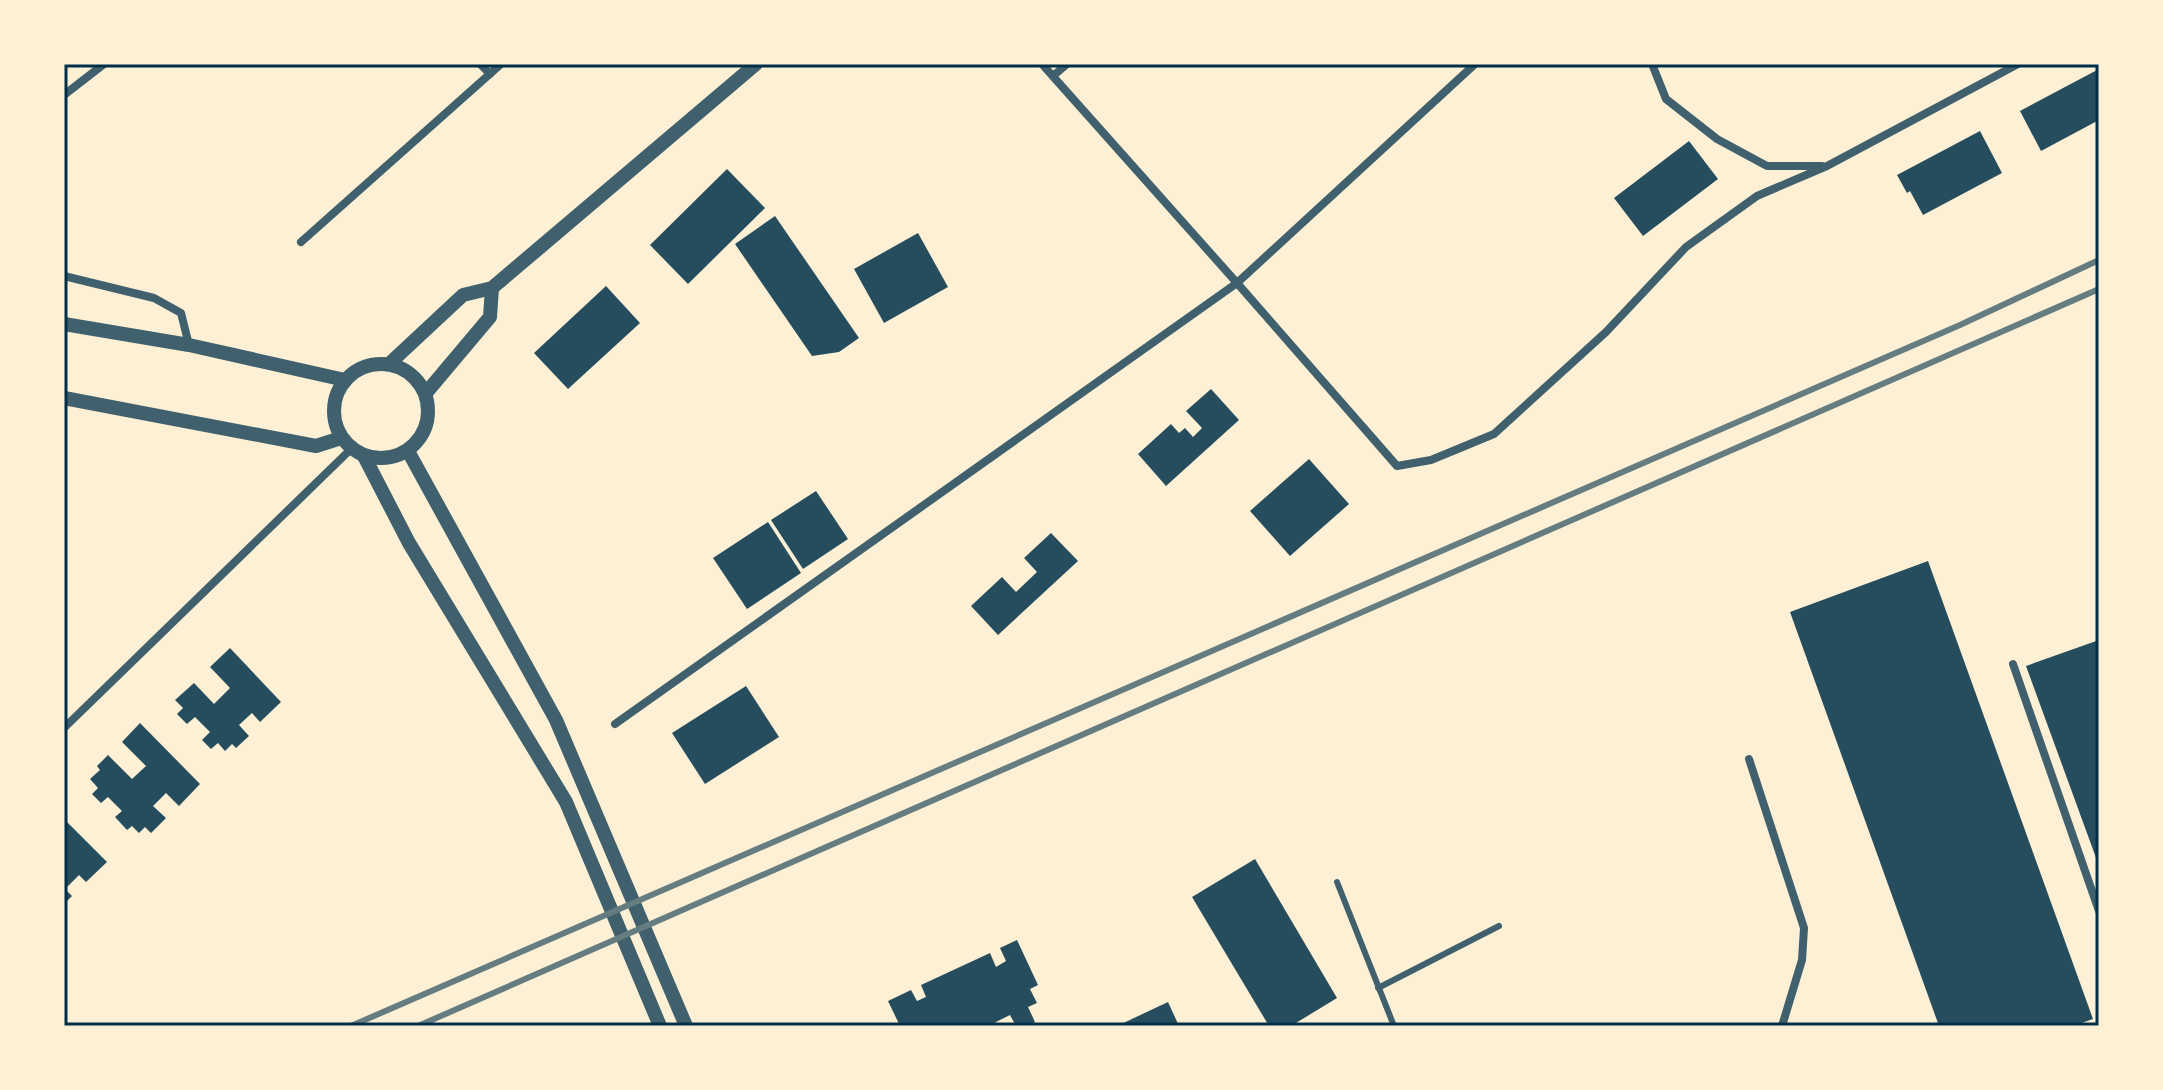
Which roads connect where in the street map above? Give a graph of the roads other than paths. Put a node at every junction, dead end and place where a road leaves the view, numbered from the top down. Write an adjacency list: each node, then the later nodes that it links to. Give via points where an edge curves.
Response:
1 (104, 64): 12 (street)
2 (480, 64): 10 (street)
3 (501, 64): 10 (street)
4 (756, 64): 17 (street)
5 (1042, 64): 11 (street)
6 (1067, 64): 11 (street)
7 (1475, 64): 16 (street)
8 (1652, 64): 13 (street, via 1666,99 1717,139 1767,166)
9 (2018, 64): 13 (street)
10 (490, 74): 14 (street)
11 (1053, 76): 16 (street)
12 (64, 95)
13 (1827, 166): 16 (street, via 1757,196 1686,247 1606,332 1494,434 1431,460 1397,466)
14 (301, 242)
15 (64, 276): 19 (street, via 154,298 181,313)
16 (1237, 283): 27 (street)
17 (492, 288): 20 (street, via 463,295); 22 (street, via 490,317)
18 (64, 324): 19 (street)
19 (189, 345): 21 (street)
20 (389, 364): 21 (street, via 373,364); 22 (street, via 417,379)
21 (345, 380): 24 (street, via 333,408 335,423)
22 (426, 393): 25 (street, via 427,425)
23 (64, 398): 24 (street, via 316,446)
24 (352, 448): 25 (street, via 379,459); 28 (street); 34 (street, via 566,802)
25 (408, 451): 35 (street, via 556,720)
26 (2013, 664): 31 (street)
27 (615, 724)
28 (64, 728)
29 (1749, 759): 37 (street, via 1804,928 1802,960)
30 (1337, 882): 33 (lane)
31 (2099, 911)
32 (1499, 926): 33 (lane)
33 (1378, 988): 36 (lane)
34 (660, 1026)
35 (686, 1026)
36 (1394, 1026)
37 (1782, 1026)

